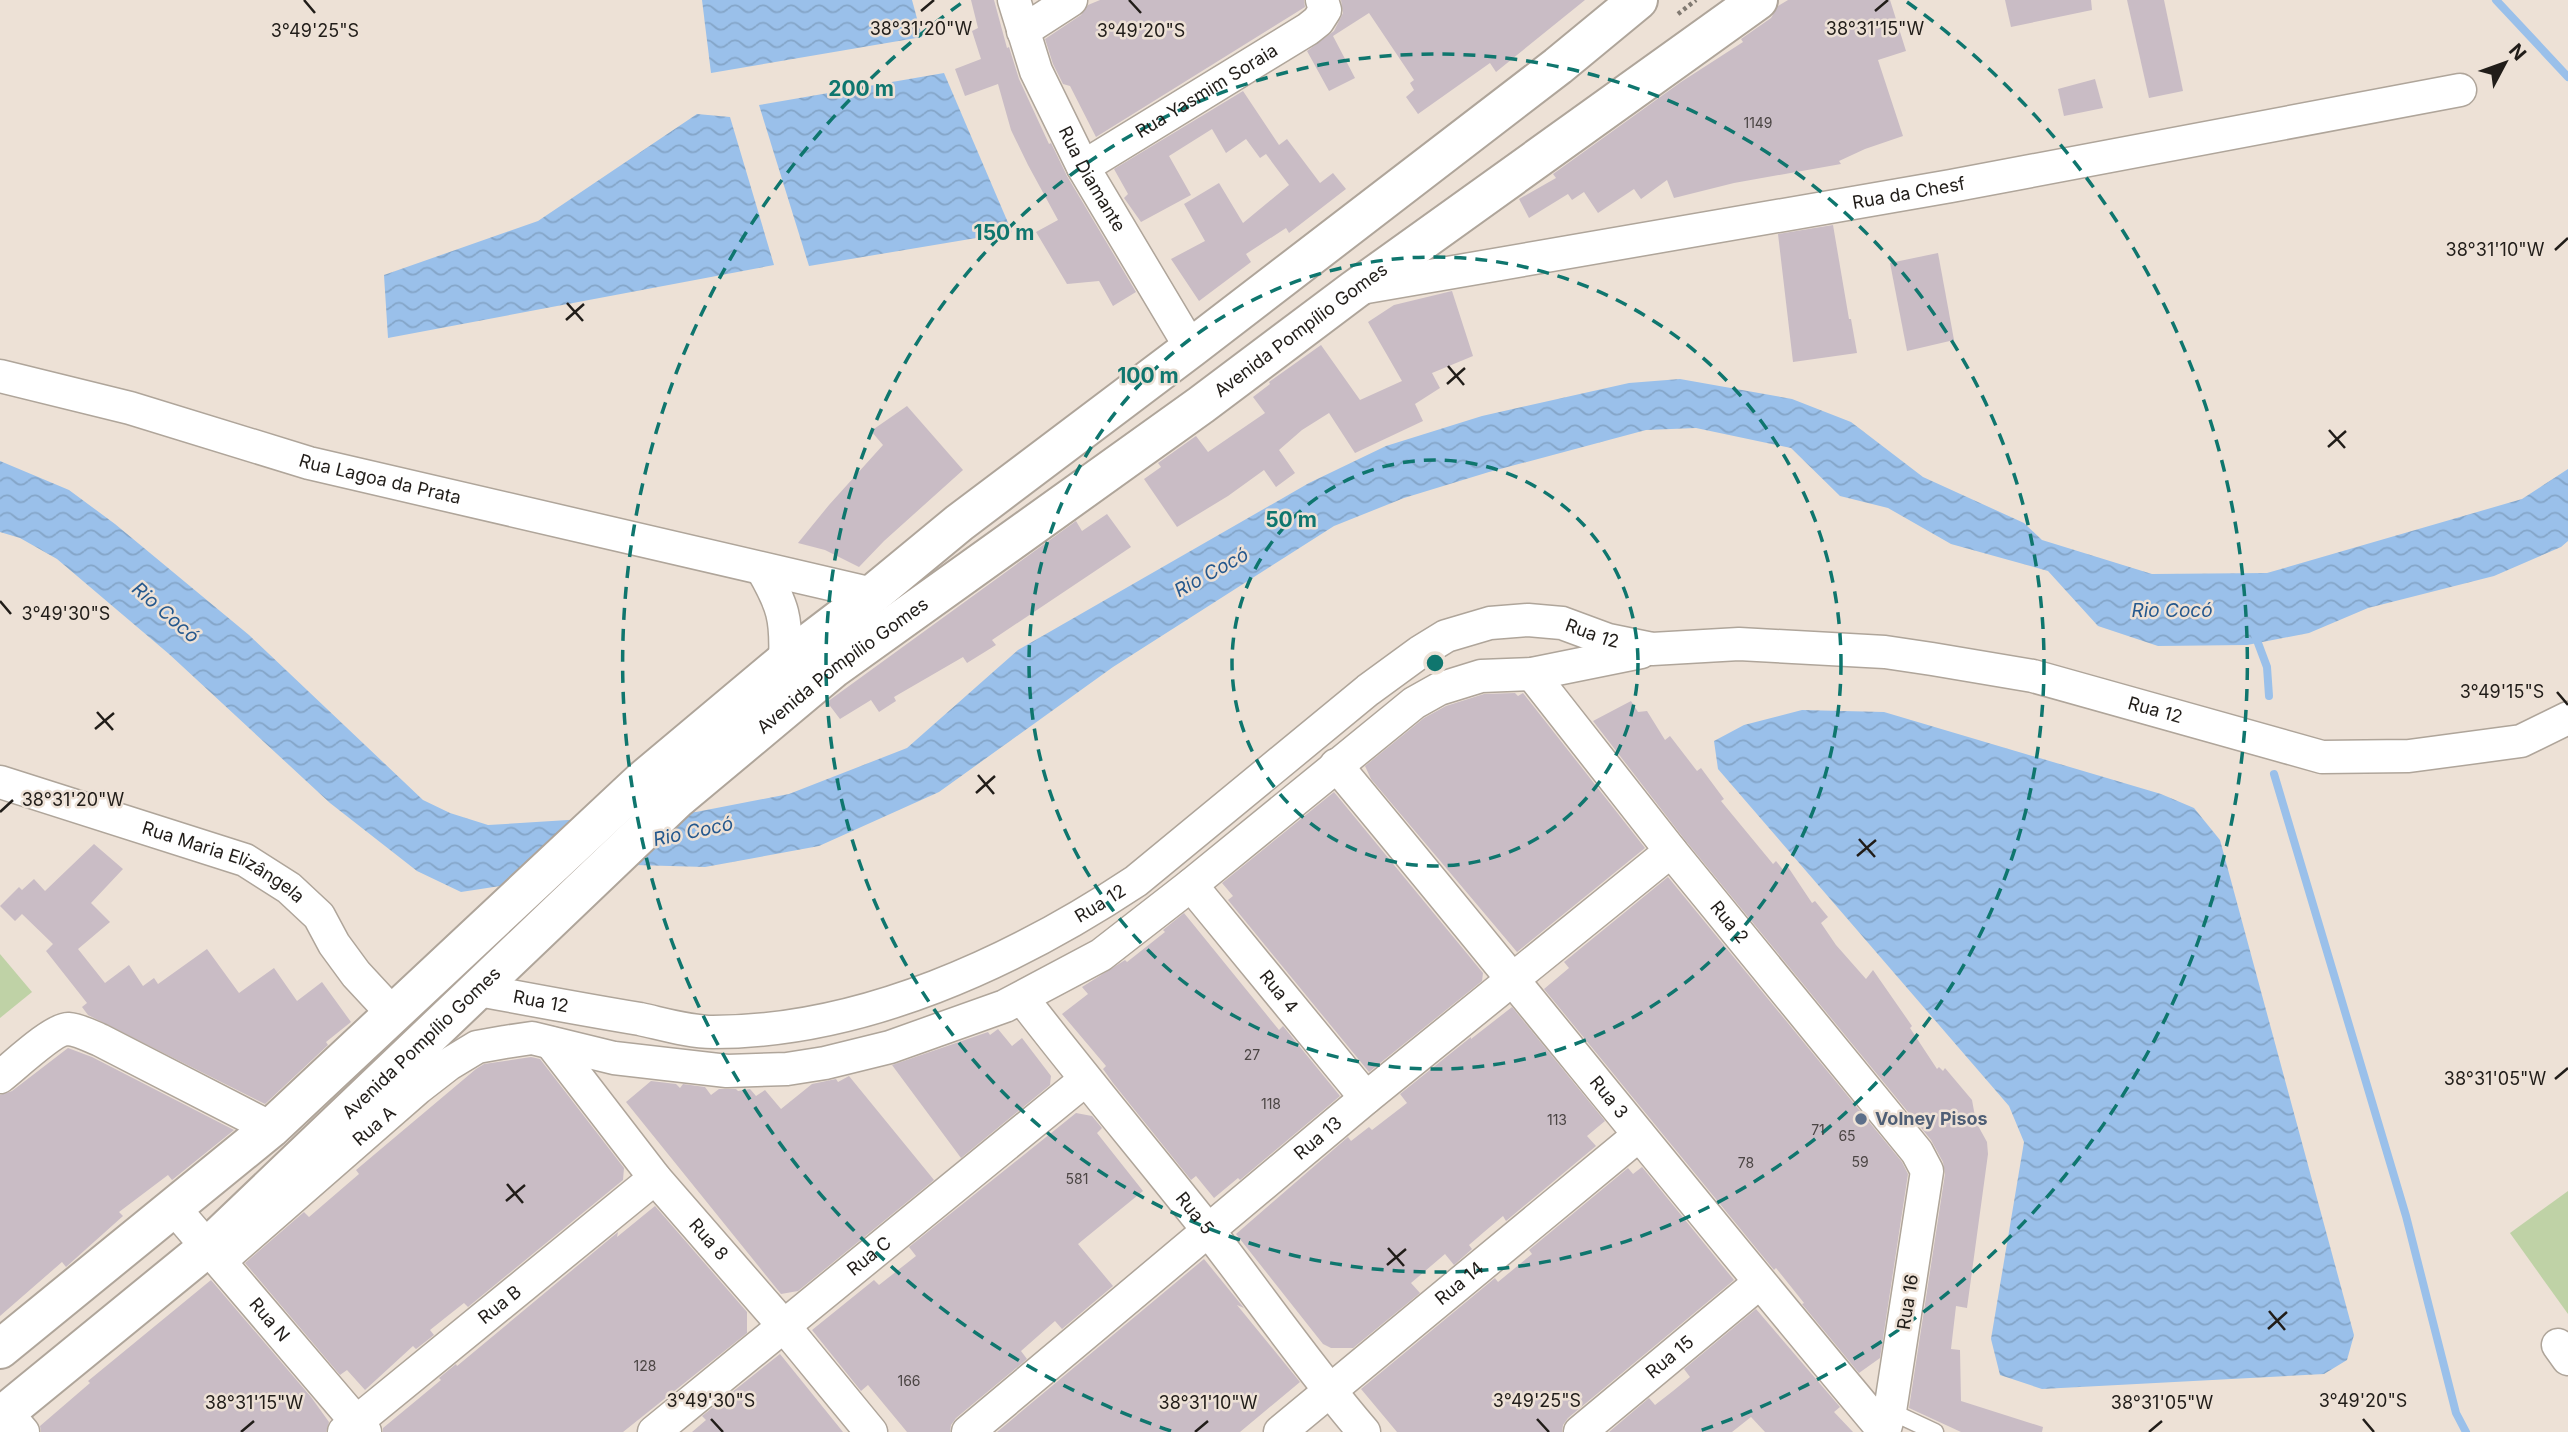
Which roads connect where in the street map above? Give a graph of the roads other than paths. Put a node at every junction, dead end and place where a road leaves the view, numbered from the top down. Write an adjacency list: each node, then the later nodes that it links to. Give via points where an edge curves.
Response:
1 (1014, 0): 6 (street, Rua Diamante)
2 (1071, 0): 6 (street)
3 (1638, 0): 10 (main road)
4 (1758, 0): 9 (main road, Avenida Pompílio Gomes)
5 (1324, 5): 8 (street, Rua Yasmim Soraia, via 1318,21 1281,46)
6 (1023, 31): 8 (street, Rua Diamante, via 1036,71)
7 (2460, 90): 9 (street, Rua da Chesf, via 1951,186)
8 (1083, 167): 10 (street, Rua Diamante)
9 (1354, 290): 23 (main road, Avenida Pompílio Gomes, via 834,668 676,800)
10 (1191, 348): 13 (main road, via 958,523)
11 (0, 376): 12 (street, Rua Lagoa da Prata, via 130,408 309,463)
12 (762, 569): 13 (street, Rua Lagoa da Prata); 15 (street, via 784,617)
13 (873, 594): 15 (main road)
14 (1653, 649): 16 (street, Rua 12); 17 (street, Rua 12, via 1738,644 1932,659 2033,676 2322,757 2409,756 2521,741); 23 (street, Rua 12, via 1608,640 1562,623 1528,620 1490,623 1446,636 1368,690 1136,881 1095,908 993,962 852,1014 711,1032)
15 (785, 661): 25 (main road, via 643,780)
16 (1532, 674): 18 (street, Rua 12, via 1481,676 1439,690 1414,703); 20 (street, Rua 2)
17 (2568, 718)
18 (1336, 765): 21 (street, Rua 12); 22 (street, Rua 3)
19 (0, 782): 25 (street, Rua Maria Elizângela, via 245,860 289,888 319,916 356,974)
20 (1671, 851): 22 (street, Rua 13); 32 (street, Rua 2, via 1917,1152)
21 (1191, 885): 24 (street, Rua 12, via 1101,955); 29 (street, Rua 4)
22 (1514, 979): 29 (street, Rua 13); 31 (street, Rua 3)
23 (487, 981): 36 (main road, Avenida Pompílio Gomes)
24 (1022, 998): 26 (street, Rua 12, via 890,1047 788,1069 697,1068 614,1058); 28 (street, Rua 5)
25 (394, 1015): 30 (main road)
26 (551, 1043): 33 (street, Rua 8); 36 (street, Rua A, via 532,1038 477,1047 449,1064)
27 (0, 1077): 30 (street, via 52,1035 65,1029 83,1032)
28 (1085, 1080): 35 (street, Rua 5); 38 (street, Rua C)
29 (1366, 1098): 35 (street, Rua 13)
30 (271, 1128): 34 (main road)
31 (1639, 1135): 37 (street, Rua 3); 40 (street, Rua 14)
32 (1927, 1171): 42 (street, Rua 16)
33 (655, 1178): 38 (street, Rua 8); 43 (street, Rua B)
34 (174, 1208): 36 (street, Rua N); 39 (main road)
35 (1208, 1230): 40 (street, Rua 5); 46 (street, Rua 13)
36 (214, 1254): 41 (main road, Avenida Pompílio Gomes); 43 (street, Rua N)
37 (1759, 1283): 42 (street, Rua 3); 49 (street, Rua 15)
38 (783, 1325): 44 (street, Rua C); 45 (street, Rua 8)
39 (0, 1349)
40 (1329, 1391): 47 (street, Rua 14); 48 (street, Rua 5)
41 (10, 1420)
42 (1886, 1425): 50 (lane)
43 (355, 1428)
44 (654, 1432)
45 (871, 1432)
46 (968, 1432)
47 (1280, 1432)
48 (1364, 1432)
49 (1580, 1432)
50 (1935, 1432)

